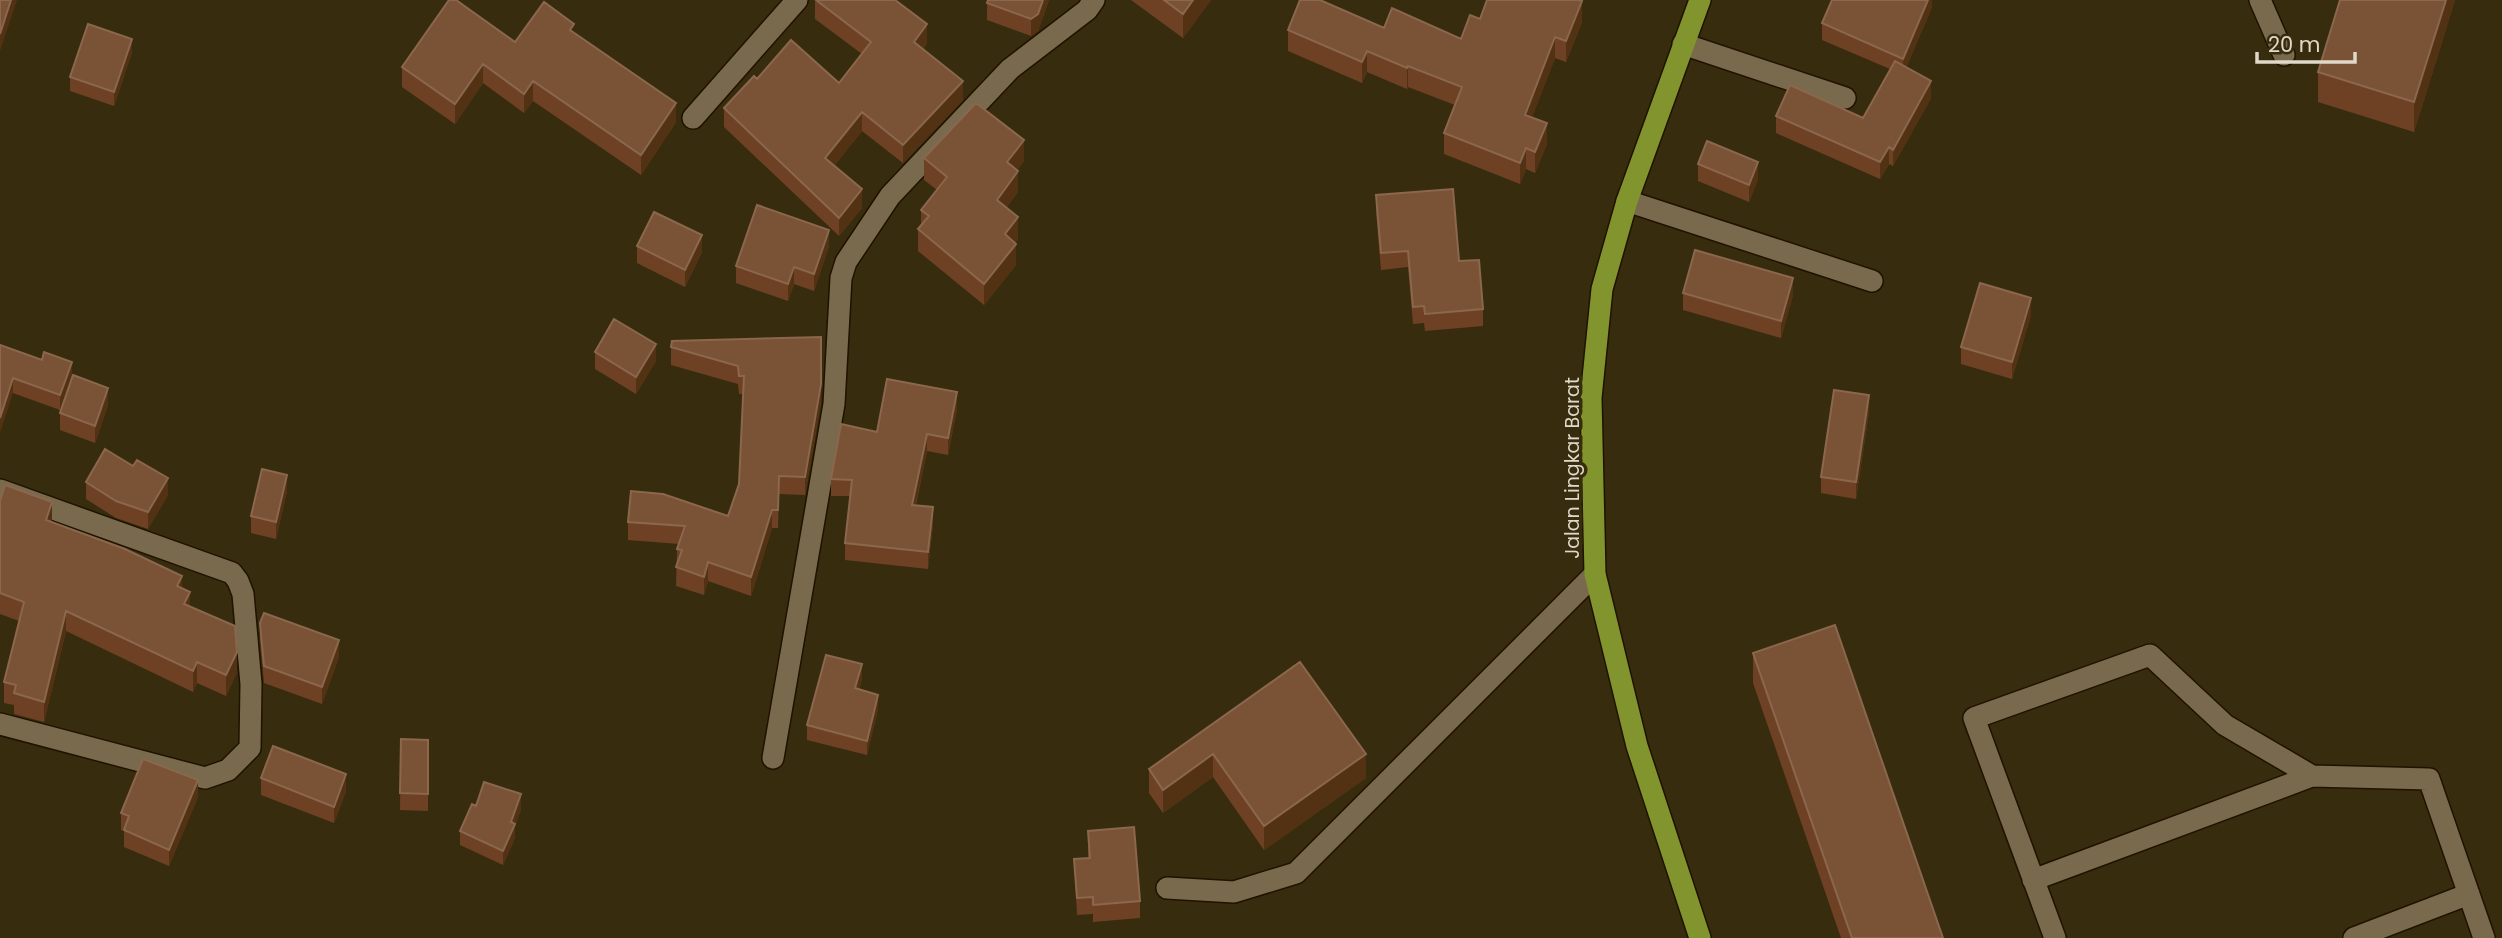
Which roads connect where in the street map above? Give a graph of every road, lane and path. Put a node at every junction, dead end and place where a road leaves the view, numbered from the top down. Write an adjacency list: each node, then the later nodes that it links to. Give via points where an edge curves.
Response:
1 (797, 0): 8 (street)
2 (1094, 0): 14 (street, via 1010,69 890,196 846,262 841,278 834,404)
3 (1700, 0): 5 (highway, Jalan Lingkar Barat)
4 (2260, 0): 6 (street)
5 (1683, 44): 7 (street); 9 (highway, Jalan Lingkar Barat)
6 (2284, 55)
7 (1845, 98)
8 (693, 118)
9 (1627, 201): 10 (street); 12 (highway, Jalan Lingkar Barat, via 1602,289 1591,398)
10 (1872, 281)
11 (0, 490): 13 (street, via 232,573 243,594 251,684 250,748 228,770 205,778)
12 (1595, 574): 17 (street, via 1296,873 1234,892); 19 (highway, Jalan Lingkar Barat, via 1637,746)
13 (0, 724)
14 (773, 758)
15 (2312, 776): 16 (street); 16 (street, via 2225,724 2150,655 1974,718); 18 (street, via 2428,779)
16 (2034, 880): 20 (street)
17 (1167, 888)
18 (2469, 894): 21 (street); 22 (street)
19 (1700, 938)
20 (2055, 938)
21 (2354, 938)
22 (2484, 938)

